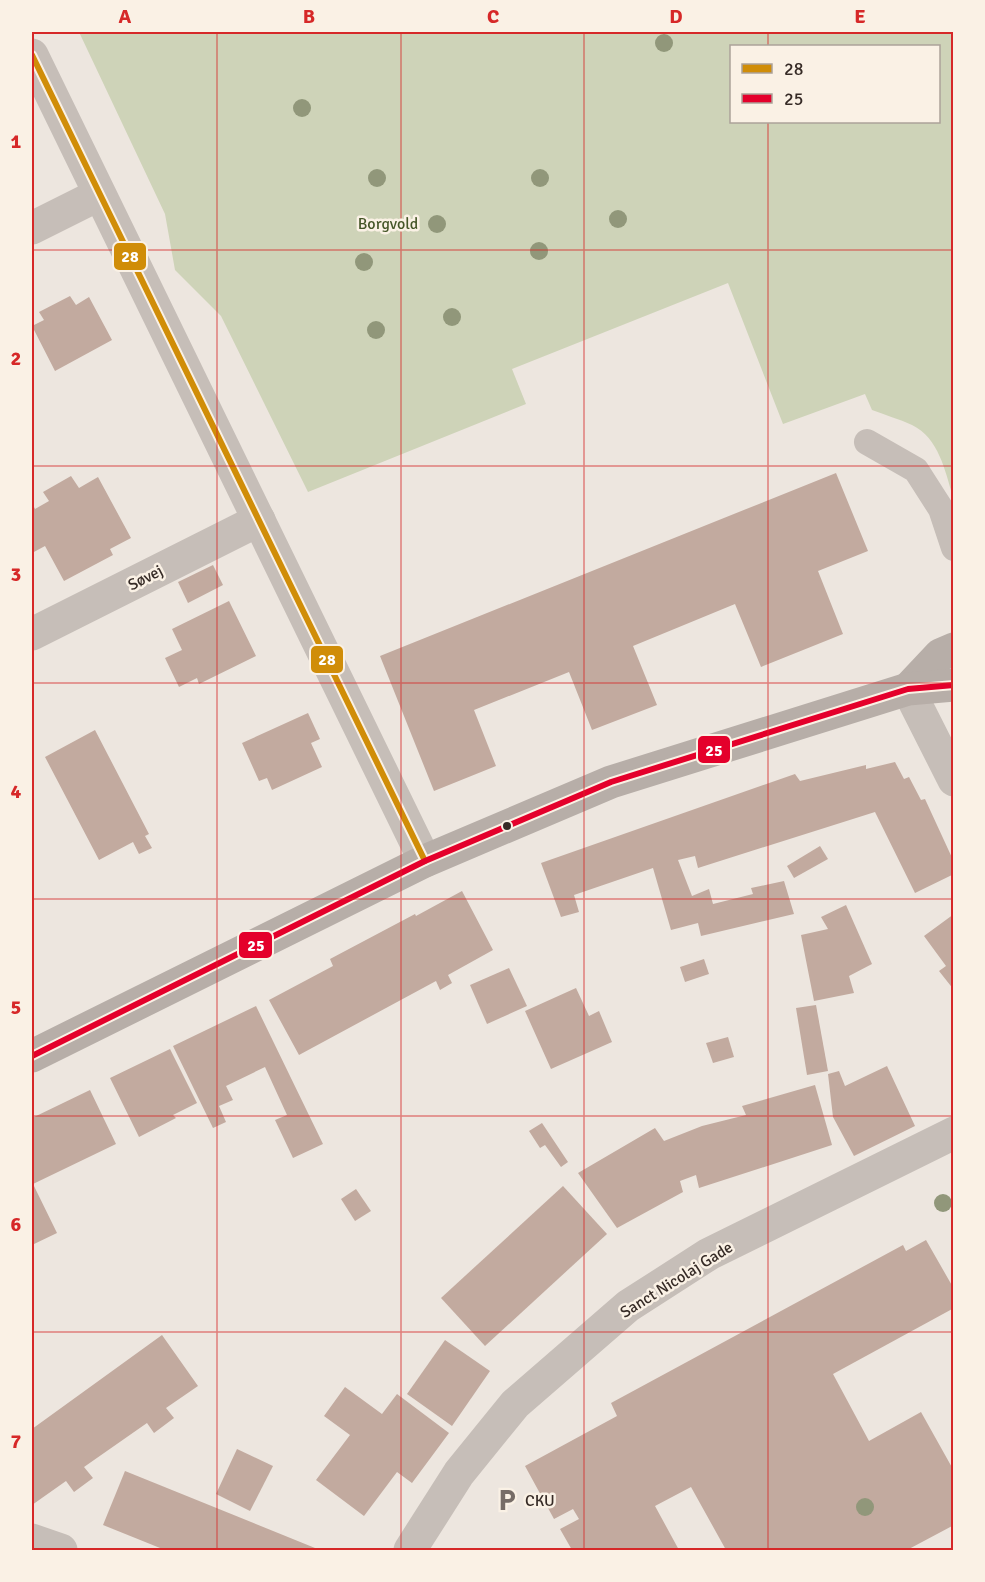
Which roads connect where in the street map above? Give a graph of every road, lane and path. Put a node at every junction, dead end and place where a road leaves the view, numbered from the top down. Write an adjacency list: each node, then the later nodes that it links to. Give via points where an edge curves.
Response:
1 (32, 55): 2 (street)
2 (99, 195): 3 (street); 5 (street)
3 (32, 228)
4 (867, 442): 6 (lane, via 916,470 941,509)
5 (260, 520): 7 (street, Søvej); 12 (street)
6 (954, 548)
7 (32, 634)
8 (954, 648): 10 (main road, via 940,655)
9 (954, 685): 10 (main road)
10 (908, 689): 11 (street); 12 (main road, via 611,782)
11 (954, 780)
12 (425, 861): 13 (main road)
13 (32, 1056)
14 (954, 1133): 17 (street, Sanct Nicolaj Gade, via 709,1254 628,1306 515,1404 459,1473)
15 (32, 1540): 16 (street)
16 (61, 1551)
17 (410, 1551)

